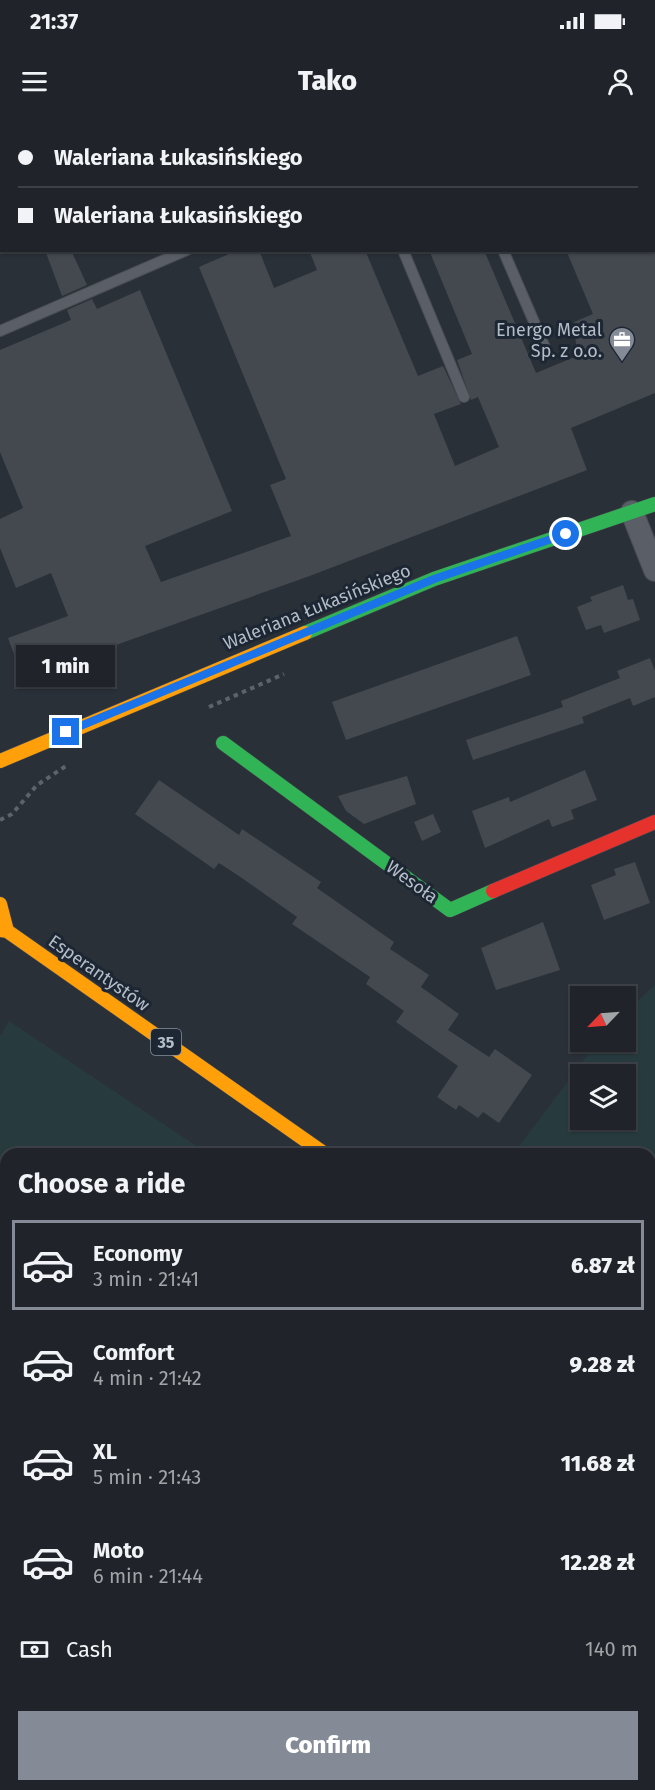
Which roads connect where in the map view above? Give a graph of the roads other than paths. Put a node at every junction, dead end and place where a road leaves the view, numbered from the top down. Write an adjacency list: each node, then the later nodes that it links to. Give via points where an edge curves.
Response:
1 (182, 252): 4 (lane)
2 (404, 252): 6 (lane)
3 (505, 252): 5 (lane)
4 (0, 331)
5 (547, 352)
6 (464, 397)
7 (655, 504): 8 (street, Waleriana Łukasińskiego)
8 (632, 512): 9 (street); 11 (street, Waleriana Łukasińskiego, via 434,579)
9 (655, 570)
10 (223, 743): 13 (street, Wesoła, via 450,909)
11 (3, 759): 12 (street)
12 (0, 778)
13 (655, 822)
14 (0, 904): 15 (street)
15 (2, 929): 16 (street, Esperantystów / 35)
16 (316, 1148)

